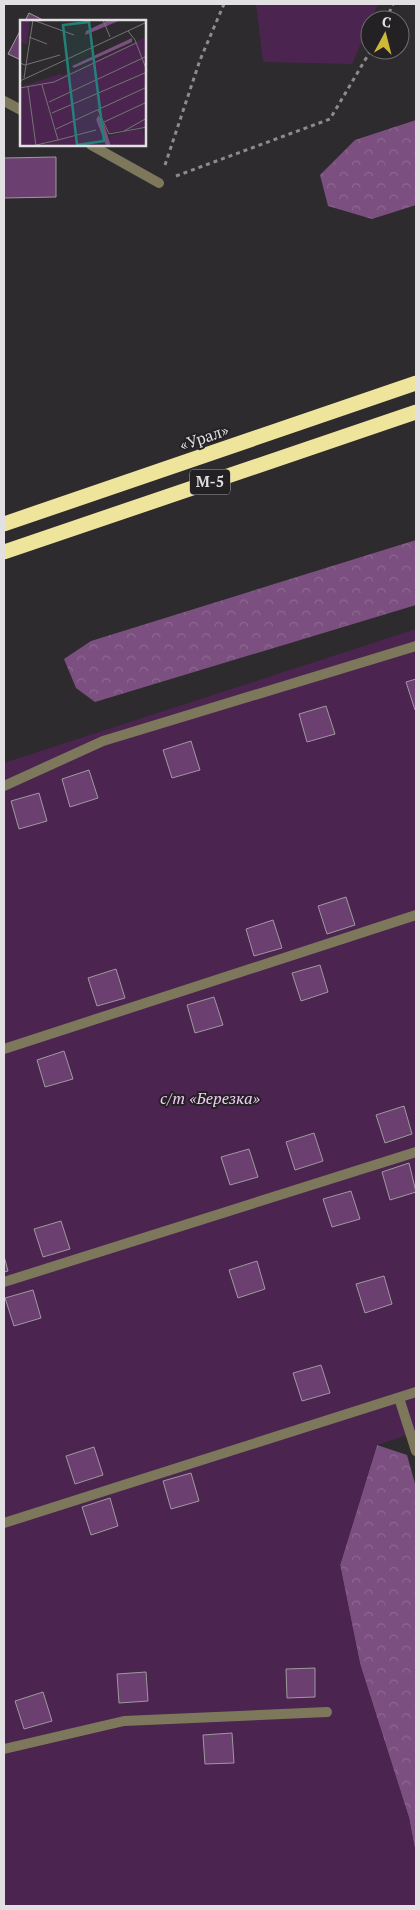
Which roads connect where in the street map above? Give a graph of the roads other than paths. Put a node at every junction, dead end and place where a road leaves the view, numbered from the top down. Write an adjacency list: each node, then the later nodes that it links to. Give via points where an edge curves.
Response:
1 (4, 101): 2 (street)
2 (20, 109)
3 (93, 146): 4 (street)
4 (159, 183)
5 (416, 384): 7 (highway, «Урал» / М-5)
6 (416, 412): 8 (highway, М-5)
7 (4, 524)
8 (4, 552)
9 (416, 646): 10 (street, via 103,742)
10 (4, 786)
11 (416, 915): 12 (street)
12 (4, 1048)
13 (416, 1152): 14 (street)
14 (4, 1282)
15 (416, 1392): 16 (street)
16 (400, 1398): 17 (street); 18 (street)
17 (416, 1451)
18 (4, 1523)
19 (327, 1712): 20 (street, via 124,1721)
20 (4, 1749)

